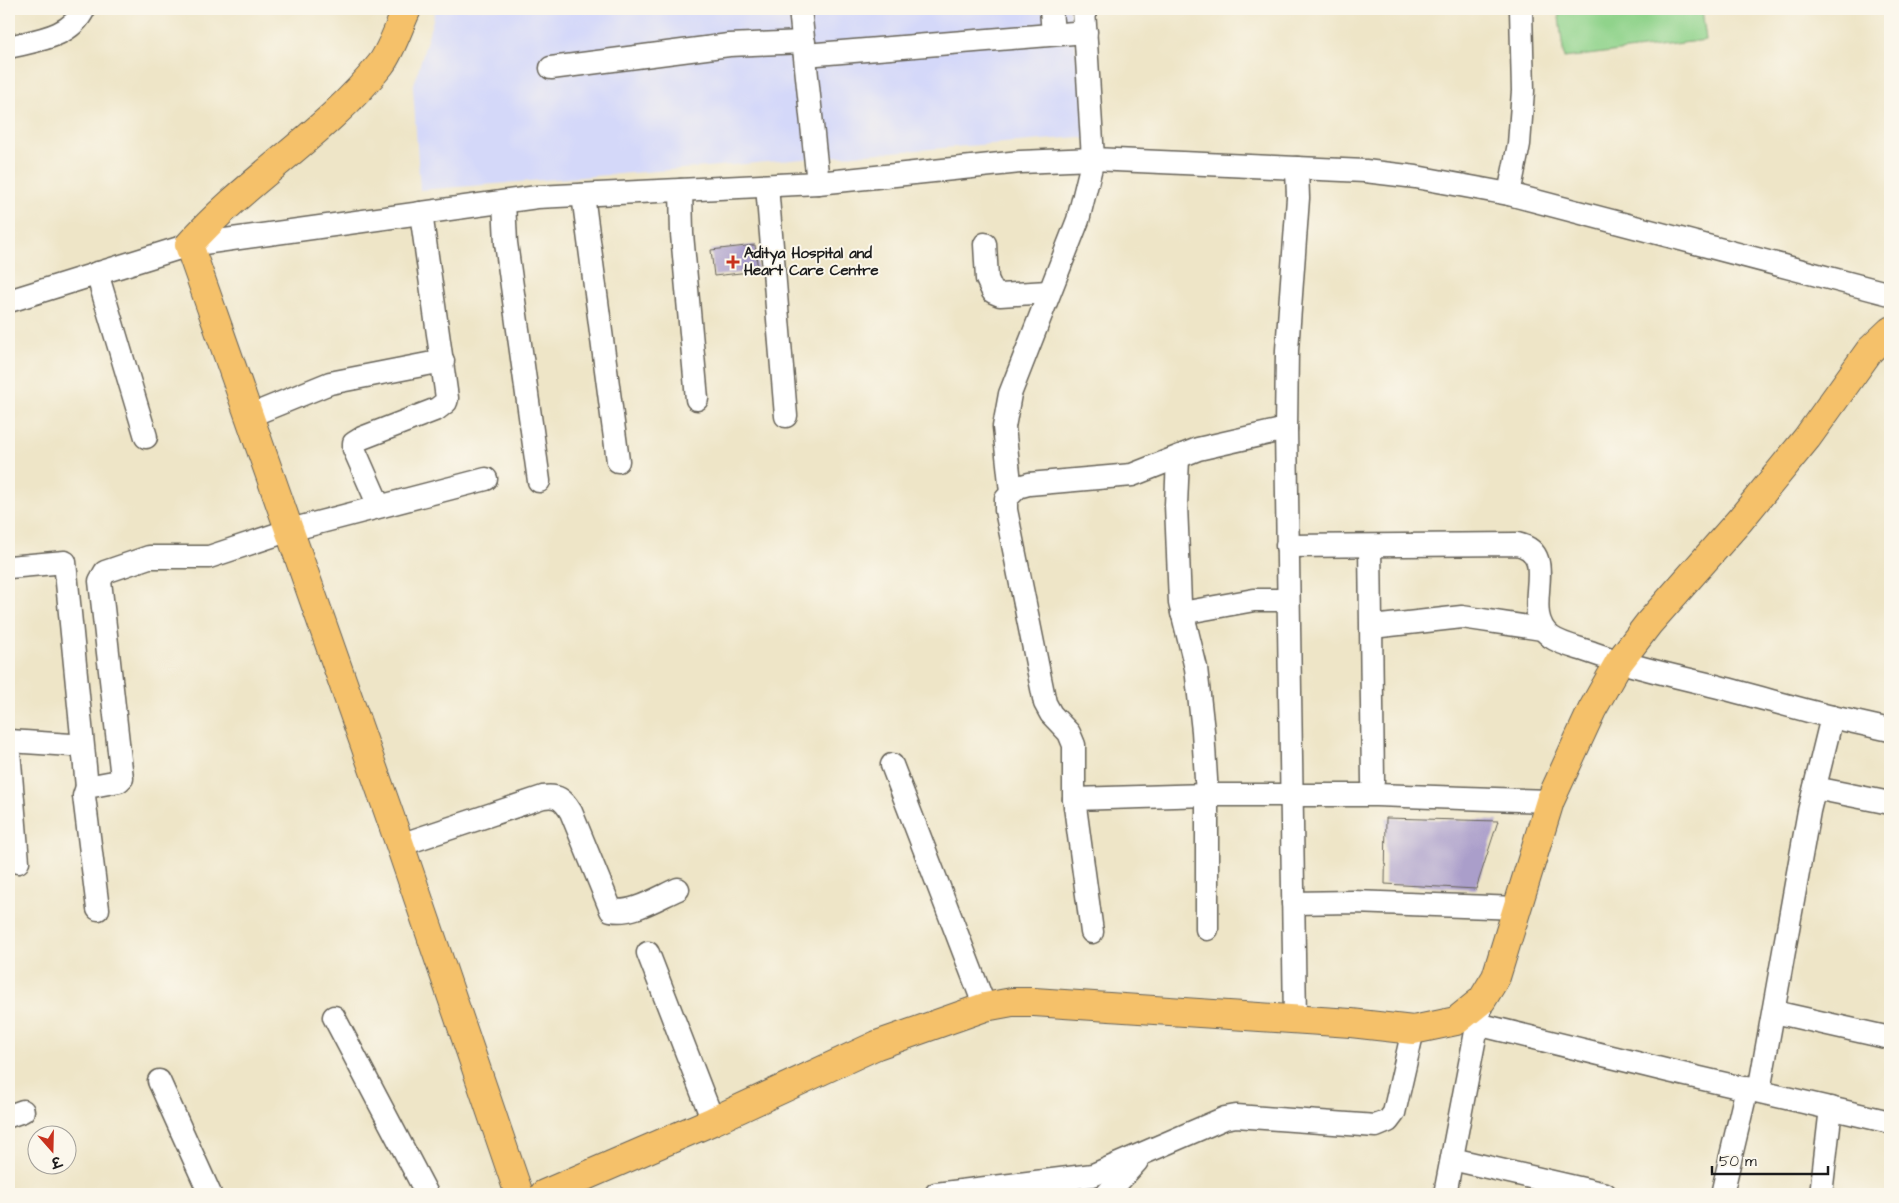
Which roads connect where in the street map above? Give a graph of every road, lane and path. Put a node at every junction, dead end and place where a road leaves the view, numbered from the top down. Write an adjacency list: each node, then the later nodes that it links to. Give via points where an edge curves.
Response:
1 (84, 9): 9 (street, via 62,33)
2 (407, 9): 22 (main road, via 382,63 320,128 208,223)
3 (800, 9): 10 (street)
4 (1051, 9): 8 (street)
5 (1084, 9): 7 (street)
6 (1521, 9): 17 (street, via 1523,90 1519,144)
7 (1086, 32): 8 (street); 13 (street)
8 (1052, 34): 10 (street)
9 (9, 47)
10 (804, 48): 11 (street, via 728,45); 14 (street)
11 (551, 68)
12 (1296, 168): 13 (street); 17 (street, via 1416,177); 32 (street)
13 (1091, 169): 14 (street, via 1020,162); 24 (street, via 1084,202)
14 (818, 183): 15 (street)
15 (767, 186): 16 (street); 31 (street)
16 (682, 190): 18 (street); 29 (street, via 682,234)
17 (1509, 194): 25 (street)
18 (583, 195): 19 (street); 35 (street)
19 (504, 202): 20 (street); 37 (street, via 506,243)
20 (420, 213): 22 (street); 28 (street)
21 (985, 244): 24 (street, via 988,279 993,292 1000,296)
22 (189, 245): 23 (street); 30 (main road)
23 (97, 273): 26 (street); 33 (street)
24 (1048, 292): 38 (street, via 1006,409 1005,446)
25 (1890, 294)
26 (9, 301)
27 (1890, 330): 48 (main road, via 1870,350 1807,438 1746,513)
28 (443, 361): 30 (street, via 330,383); 39 (street, via 447,398 441,407 354,443)
29 (697, 399)
30 (249, 416): 40 (main road)
31 (786, 416)
32 (1286, 429): 34 (street, via 1221,442); 41 (street)
33 (146, 437)
34 (1178, 458): 38 (street, via 1132,475 1029,484); 45 (street, via 1176,523)
35 (618, 460)
36 (486, 479): 39 (street)
37 (538, 480)
38 (1011, 492): 60 (street, via 1006,499 1006,510 1045,703 1074,745)
39 (379, 506): 40 (street)
40 (290, 530): 56 (street, via 209,557 149,557 105,572 100,581 122,778); 63 (main road)
41 (1287, 546): 42 (street); 44 (street)
42 (1370, 546): 46 (street); 47 (street, via 1526,546 1534,551 1539,561 1537,615)
43 (9, 567): 56 (street, via 65,562)
44 (1288, 600): 45 (street, via 1245,602); 59 (street)
45 (1182, 613): 58 (street, via 1196,668)
46 (1372, 627): 47 (street, via 1462,617); 55 (street)
47 (1542, 629): 48 (street, via 1552,638)
48 (1619, 662): 49 (street); 61 (main road, via 1592,710)
49 (1832, 717): 50 (street); 57 (street)
50 (1890, 730)
51 (9, 741): 52 (street)
52 (71, 745)
53 (9, 750): 64 (street)
54 (892, 765): 72 (street)
55 (1373, 781)
56 (87, 787): 68 (street, via 84,796)
57 (1815, 788): 62 (street); 74 (street)
58 (1207, 795): 59 (street); 60 (street); 69 (street)
59 (1291, 795): 61 (street); 66 (street)
60 (1074, 799): 70 (street)
61 (1550, 801): 67 (main road)
62 (1890, 804)
63 (400, 845): 65 (street, via 555,795 571,812 612,910 620,912); 88 (main road)
64 (18, 862)
65 (678, 889)
66 (1293, 903): 67 (street); 76 (street)
67 (1518, 908): 73 (main road, via 1496,977)
68 (98, 909)
69 (1207, 929)
70 (1092, 932)
71 (648, 953): 82 (street)
72 (985, 1007): 76 (main road, via 1034,1002); 82 (main road, via 877,1045)
73 (1480, 1012): 77 (main road); 80 (street); 85 (street)
74 (1774, 1012): 78 (street); 80 (street)
75 (334, 1017): 87 (street)
76 (1295, 1020): 77 (main road)
77 (1413, 1030): 84 (street, via 1394,1113 1388,1121 1369,1126 1236,1116 1211,1122)
78 (1890, 1038)
79 (159, 1081): 86 (street)
80 (1753, 1090): 81 (street); 94 (street)
81 (1831, 1108): 83 (street); 95 (street)
82 (713, 1121): 89 (main road)
83 (1890, 1122)
84 (1144, 1153): 90 (street, via 1111,1169 1074,1179); 91 (street)
85 (1452, 1159): 92 (street); 93 (street)
86 (210, 1194)
87 (426, 1194)
88 (519, 1194)
89 (544, 1194)
90 (936, 1194)
91 (1107, 1194)
92 (1446, 1194)
93 (1605, 1194)
94 (1722, 1194)
95 (1821, 1194)

